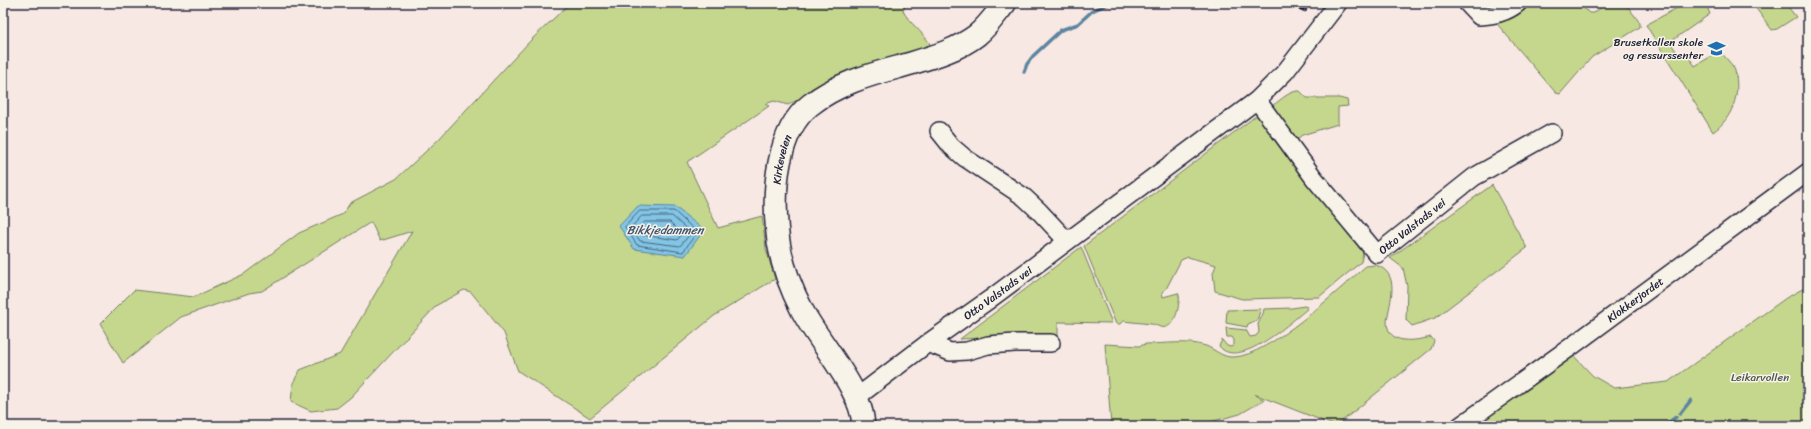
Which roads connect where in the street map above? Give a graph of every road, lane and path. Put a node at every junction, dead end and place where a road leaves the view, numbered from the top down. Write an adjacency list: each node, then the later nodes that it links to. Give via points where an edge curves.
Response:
1 (1005, 3): 12 (main road, Kirkeveien, via 985,28 969,40 930,58 835,89 810,105 792,126 782,150 775,198 783,262 802,309)
2 (1338, 3): 5 (street, Otto Valstads vei, via 1285,72)
3 (1467, 3): 4 (street, via 1479,16 1494,15 1509,10)
4 (1518, 3)
5 (1257, 100): 7 (street, Otto Valstads vei, via 1314,178 1377,254 1474,177); 9 (street, Otto Valstads vei)
6 (939, 130): 9 (street, via 951,146 965,158 1029,201)
7 (1552, 133)
8 (1808, 172): 14 (street, Klokkerjordet)
9 (1067, 241): 10 (street, Otto Valstads vei)
10 (928, 343): 11 (street, via 950,352 967,351 988,345); 12 (street, Otto Valstads vei)
11 (1051, 343)
12 (857, 397): 13 (main road, Kirkeveien)
13 (863, 426)
14 (1460, 426)

